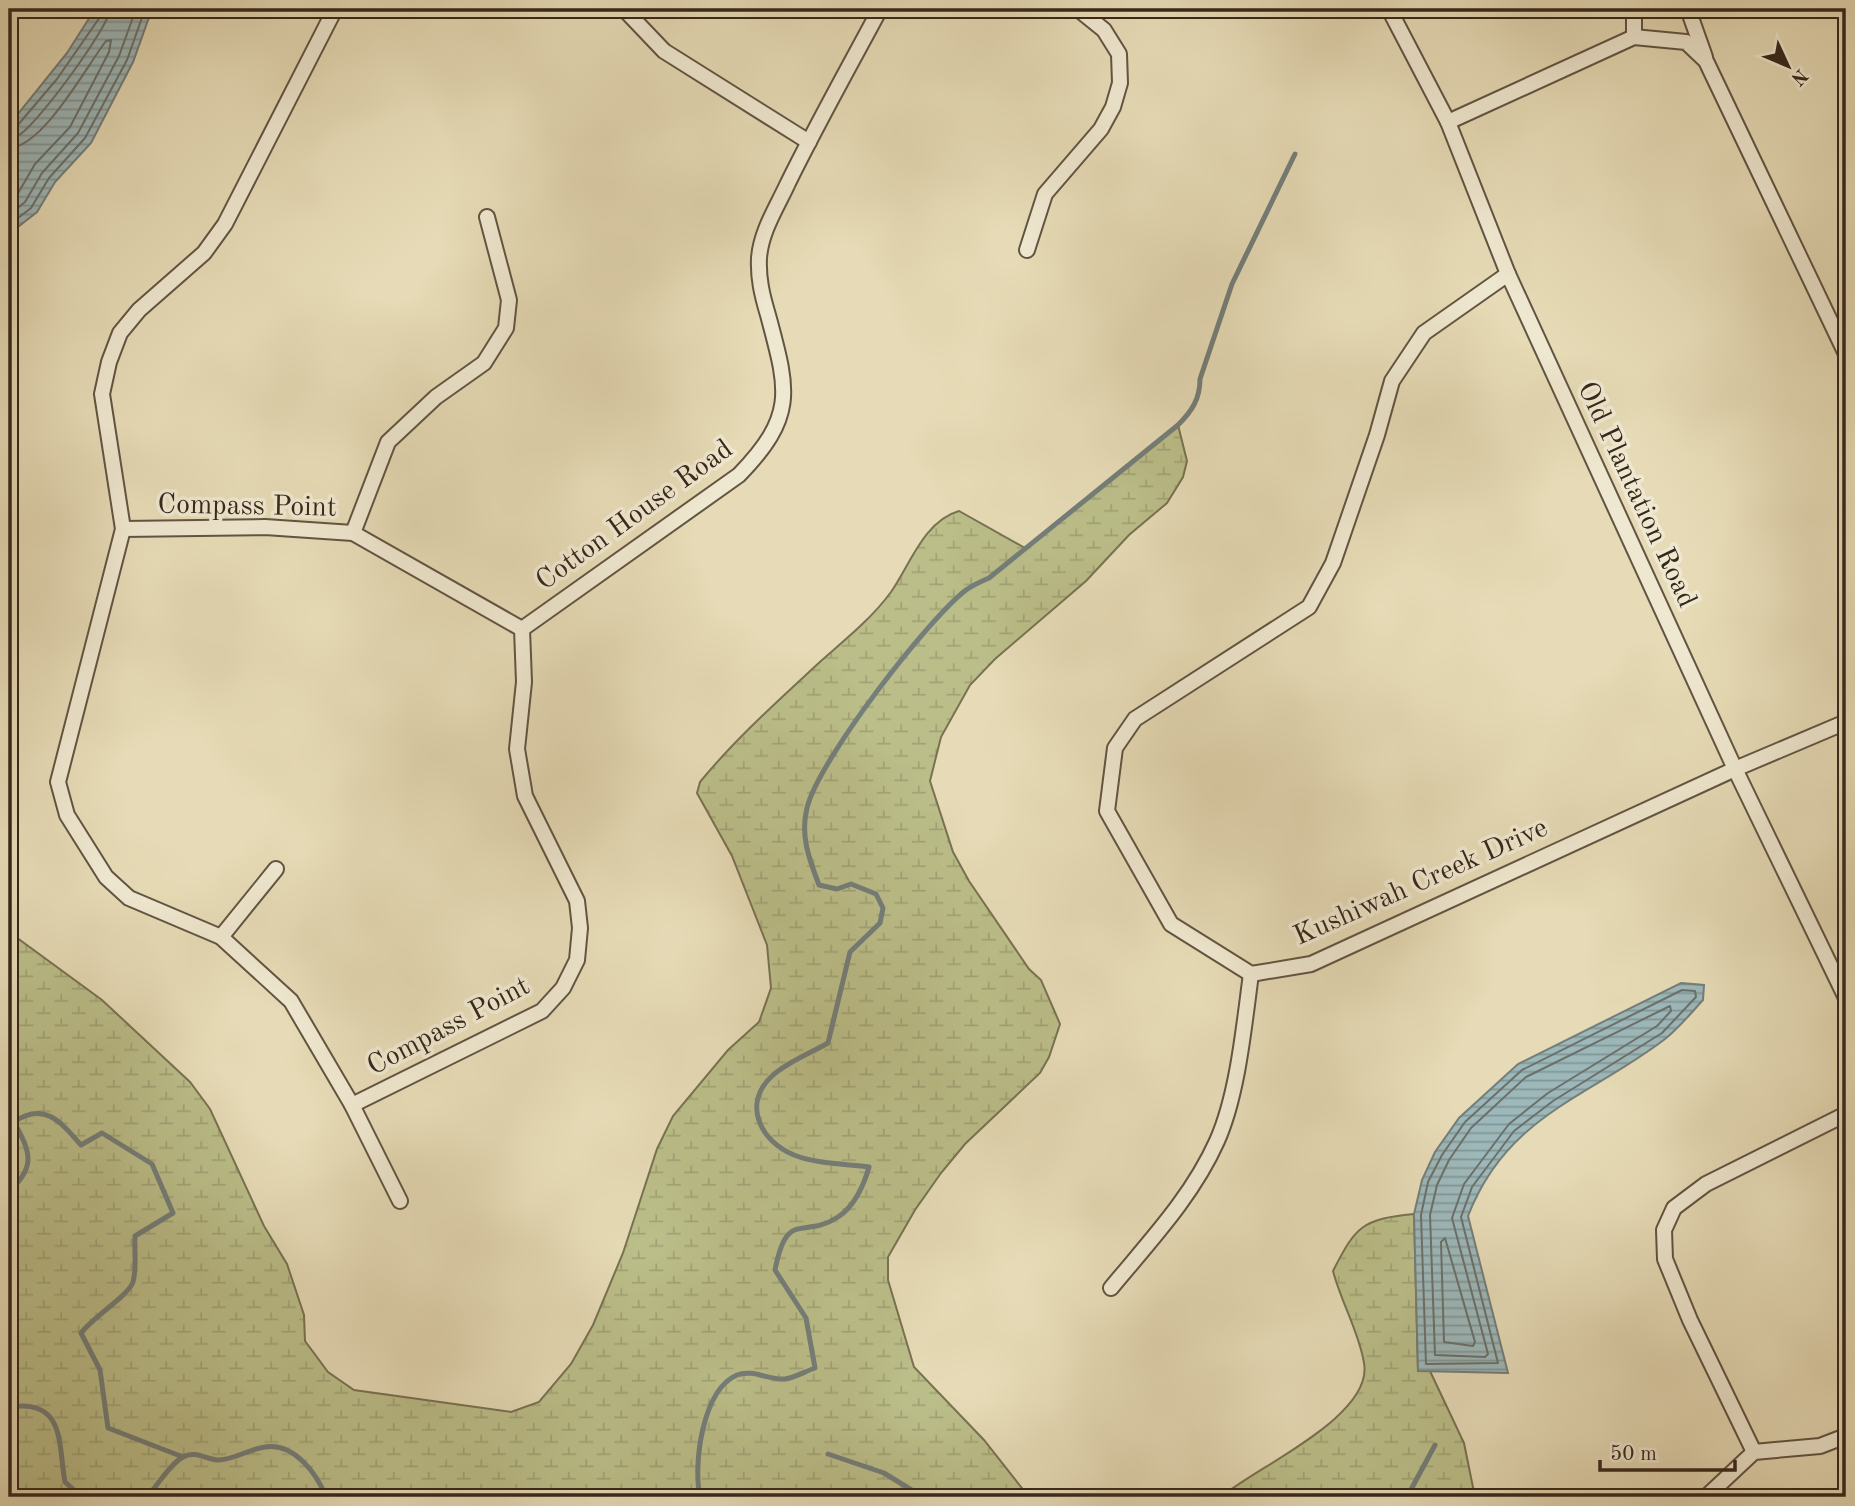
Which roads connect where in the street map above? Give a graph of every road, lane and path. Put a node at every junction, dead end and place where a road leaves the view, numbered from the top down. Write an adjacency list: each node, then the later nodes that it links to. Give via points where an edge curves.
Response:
1 (335, 9): 16 (street, via 225,224 204,253 139,310 120,333 108,362 102,394)
2 (624, 9): 11 (street, via 664,51)
3 (880, 9): 11 (street, Cotton House Road)
4 (1078, 9): 13 (street, via 1104,30 1119,54 1120,83 1101,129 1045,194)
5 (1389, 9): 10 (street, Old Plantation Road)
6 (1637, 9): 8 (street)
7 (1688, 9): 9 (street)
8 (1634, 37): 9 (street, via 1686,41); 10 (street)
9 (1706, 61): 15 (street)
10 (1448, 122): 14 (street, Old Plantation Road)
11 (808, 142): 18 (street, Cotton House Road, via 759,255 759,282 784,377 782,405 761,451 739,475)
12 (487, 217): 17 (street, via 509,300 506,328 484,363 436,397 388,442)
13 (1027, 250)
14 (1508, 274): 20 (street, Old Plantation Road); 23 (street, via 1424,333 1392,381 1332,563 1309,607 1135,719 1115,748 1107,811 1171,924)
15 (1846, 354)
16 (123, 529): 17 (street, Compass Point, via 265,527); 22 (street, via 58,782 66,814 106,877 129,898)
17 (353, 534): 18 (street, Compass Point)
18 (522, 629): 25 (street, Compass Point, via 524,682 517,749 525,796 577,901 577,960 563,988 542,1012)
19 (1846, 722): 20 (street, Kushiwah Creek Drive)
20 (1735, 769): 23 (street, Kushiwah Creek Drive, via 1311,964); 24 (street, Old Plantation Road)
21 (275, 869): 22 (street)
22 (221, 937): 25 (street, via 291,1001)
23 (1251, 974): 28 (street, via 1238,1065 1218,1140 1182,1202)
24 (1846, 998)
25 (352, 1105): 27 (street)
26 (1846, 1114): 30 (street, via 1706,1184 1674,1208 1664,1230 1665,1259)
27 (400, 1200)
28 (1111, 1288)
29 (1846, 1436): 30 (street, via 1819,1446)
30 (1754, 1452): 31 (street)
31 (1706, 1497)

